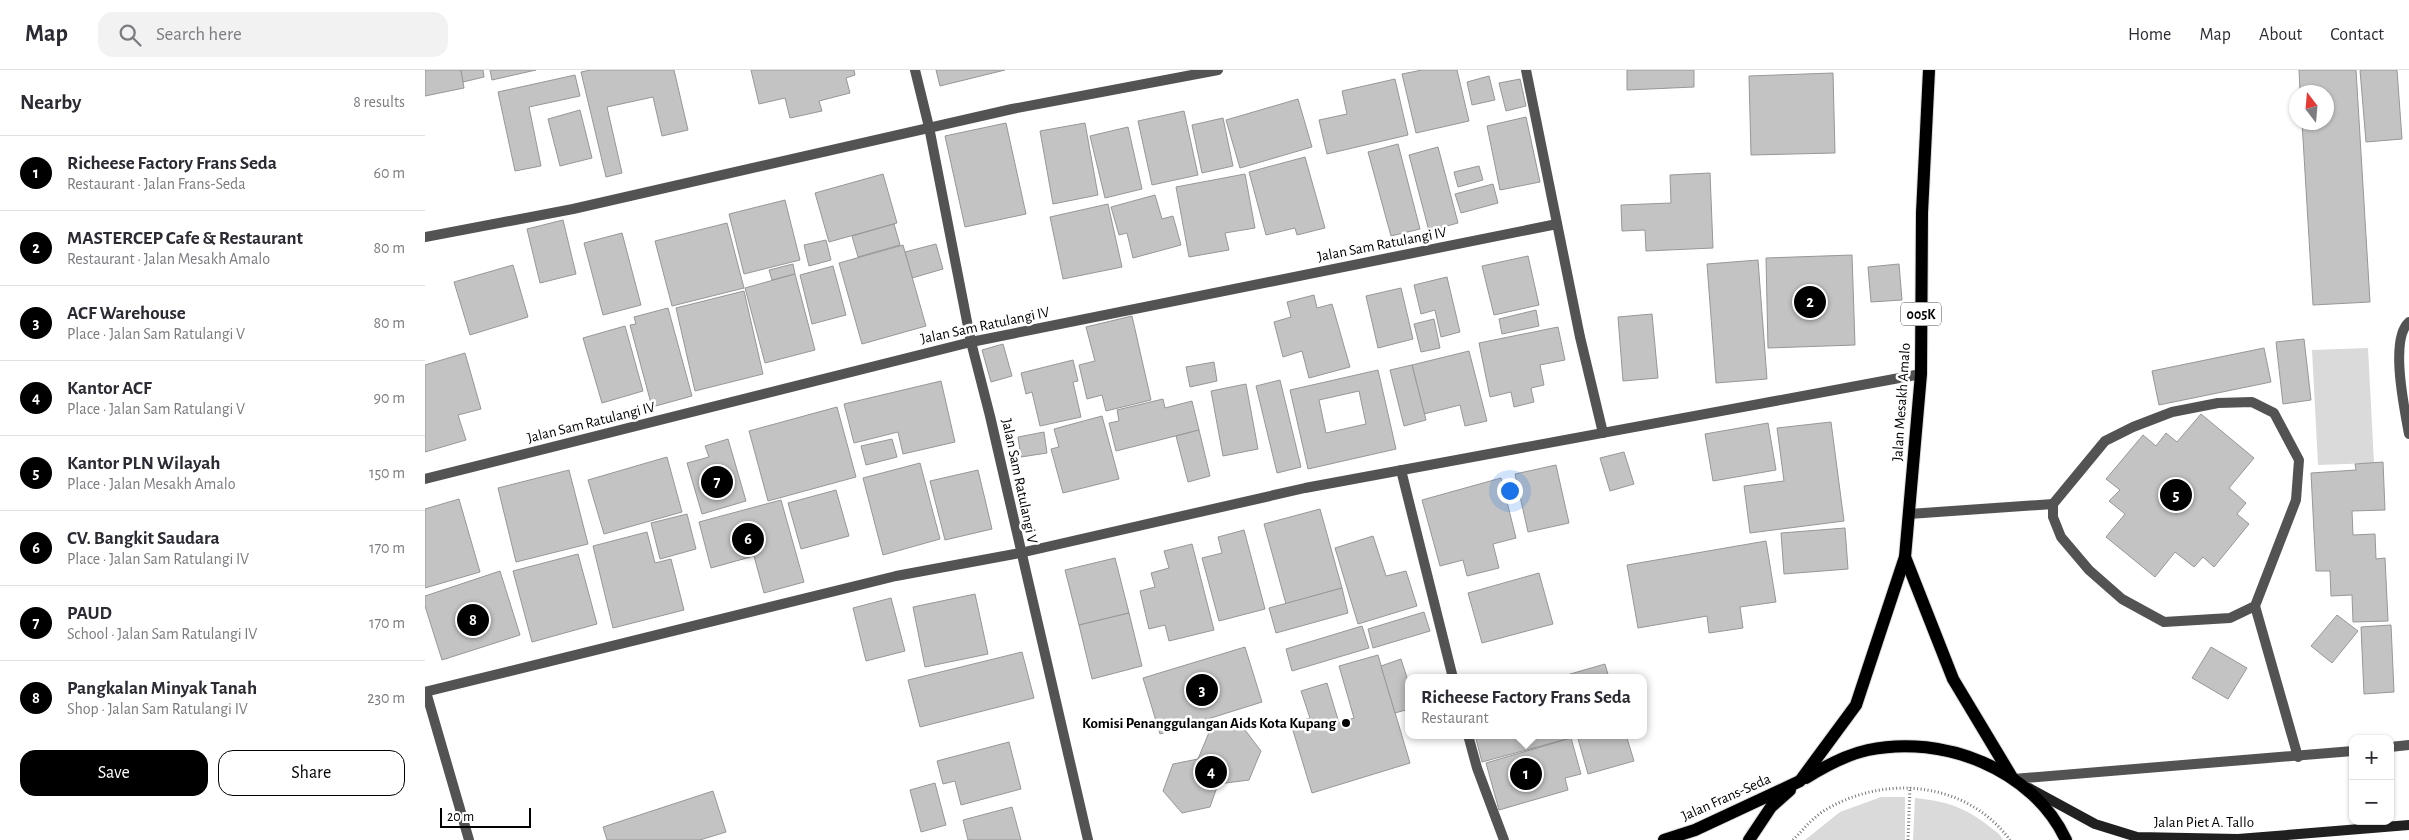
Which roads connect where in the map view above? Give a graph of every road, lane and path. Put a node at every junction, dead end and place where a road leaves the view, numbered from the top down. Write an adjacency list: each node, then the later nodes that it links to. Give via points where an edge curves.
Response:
1 (915, 70): 5 (street, Jalan Sam Ratulangi V)
2 (1218, 70): 5 (street)
3 (1526, 70): 6 (street)
4 (1929, 70): 10 (main road, Jalan Mesakh Amalo / 005K, via 1922,213)
5 (929, 127): 7 (street, via 573,209); 9 (street, Jalan Sam Ratulangi V)
6 (1557, 224): 9 (street, Jalan Sam Ratulangi IV); 11 (street)
7 (425, 237)
8 (2409, 322): 12 (street, via 2401,341 2398,374)
9 (971, 342): 14 (street, Jalan Sam Ratulangi IV); 17 (street, Jalan Sam Ratulangi V)
10 (1921, 374): 11 (street); 16 (main road, Jalan Mesakh Amalo / 005K)
11 (1603, 433): 13 (street)
12 (2409, 434)
13 (1401, 470): 17 (street, via 1305,488); 20 (street)
14 (425, 479)
15 (2053, 504): 16 (street); 19 (street, via 2053,517 2061,538 2089,570 2122,599 2164,622 2230,618); 19 (street, via 2105,441 2172,412 2218,403 2253,402 2274,413 2299,460 2296,500)
16 (1909, 514): 18 (main road, Jalan Mesakh Amalo / 005K)
17 (1020, 552): 21 (street, via 896,576); 32 (street, Jalan Sam Ratulangi V)
18 (1905, 557): 27 (main road, Jalan Mesakh Amalo / 005K, via 1953,679); 28 (main road, Jalan Mesakh Amalo / 005K, via 1856,705)
19 (2255, 606): 26 (street)
20 (1452, 674)
21 (426, 692): 31 (street)
22 (1470, 739): 33 (street, via 1477,768)
23 (2409, 745): 24 (street)
24 (2394, 747)
25 (2349, 751): 26 (street)
26 (2298, 757): 27 (street)
27 (2013, 779): 28 (main road, via 1980,760 1953,752 1906,746 1868,750 1832,762); 30 (main road, Jalan Piet A. Tallo, via 2095,824 2137,837 2238,839); 39 (main road, via 2041,804)
28 (1799, 781): 34 (main road, Jalan Frans-Seda, via 1695,830); 35 (main road, via 1771,807)
29 (1910, 787): 36 (path, via 1867,791 1825,809); 37 (path); 38 (path, via 1936,791 1961,800 1984,814)
30 (2409, 825)
31 (469, 840)
32 (1088, 840)
33 (1504, 840)
34 (1664, 840)
35 (1749, 840)
36 (1793, 840)
37 (1908, 840)
38 (2010, 840)
39 (2066, 840)

